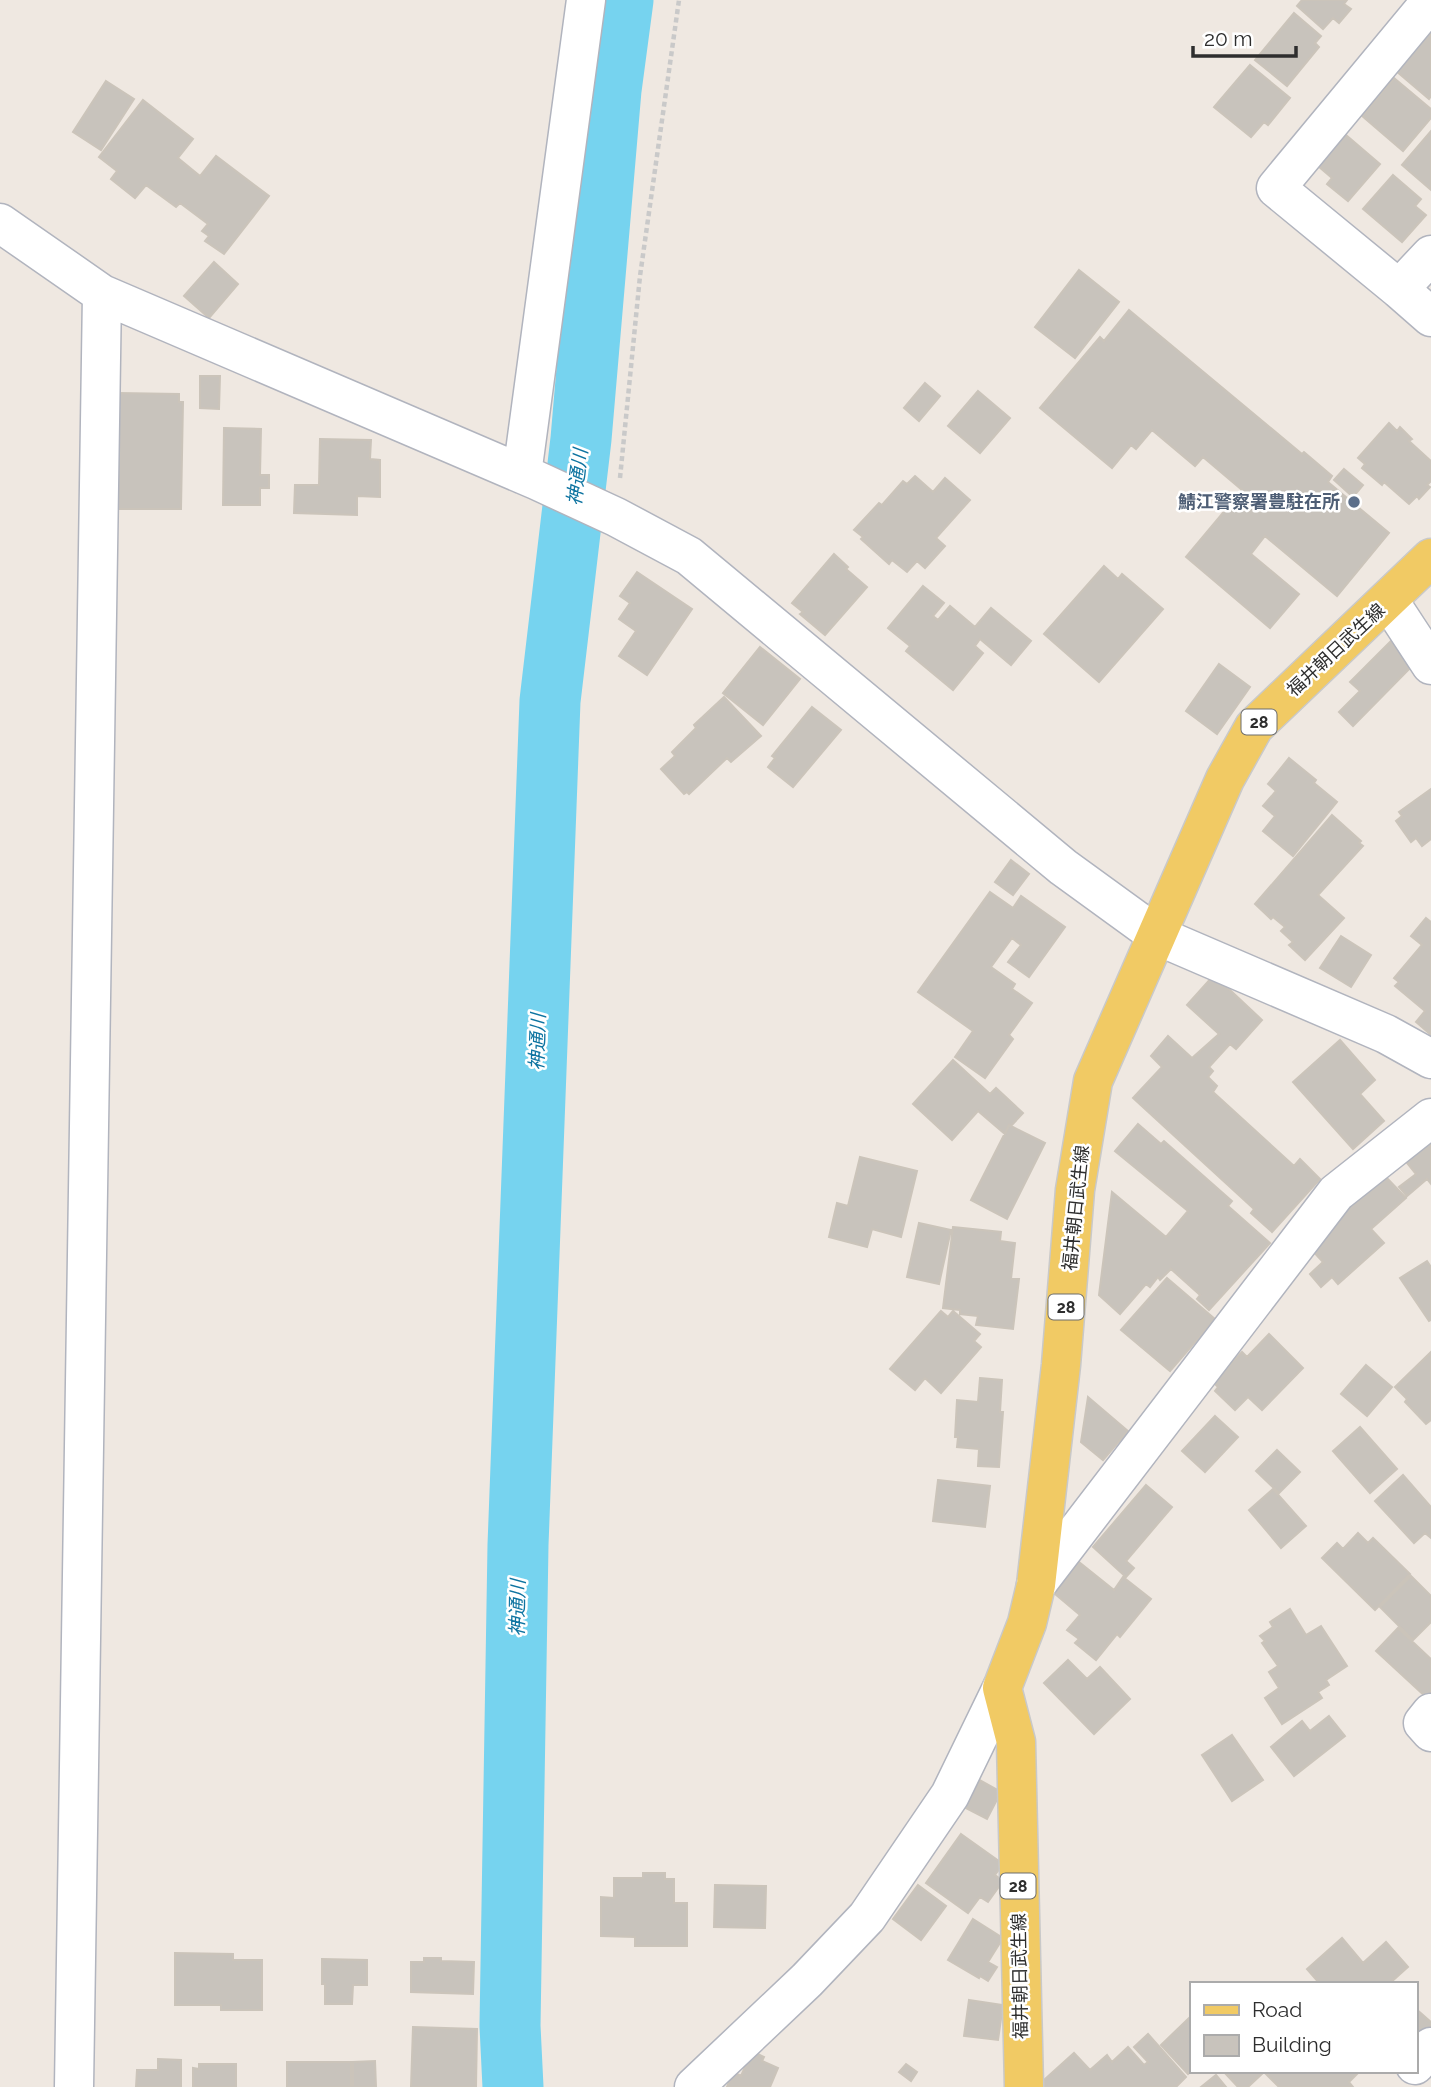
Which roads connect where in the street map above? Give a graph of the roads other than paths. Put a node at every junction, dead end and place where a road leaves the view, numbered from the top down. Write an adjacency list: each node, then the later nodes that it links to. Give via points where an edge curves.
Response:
1 (586, 0): 8 (street)
2 (1431, 1): 5 (street, via 1276,188)
3 (0, 223): 6 (street)
4 (1431, 255): 5 (street)
5 (1399, 289): 7 (street)
6 (102, 294): 8 (street); 21 (street)
7 (1431, 317)
8 (529, 477): 12 (street, via 689,556 1063,867)
9 (1431, 558): 10 (main road, 福井朝日武生線 / 28)
10 (1388, 601): 11 (street); 12 (main road, 福井朝日武生線 / 28, via 1254,727 1225,779)
11 (1431, 665)
12 (1158, 936): 13 (street, via 1386,1034); 15 (main road, 福井朝日武生線 / 28, via 1093,1081 1075,1190)
13 (1431, 1059)
14 (1431, 1118): 15 (street, via 1336,1194)
15 (1036, 1585): 16 (main road, 福井朝日武生線 / 28)
16 (1002, 1688): 22 (street, via 950,1795 867,1917); 23 (main road, 福井朝日武生線 / 28, via 1016,1742)
17 (1431, 1713): 18 (street, via 1423,1723)
18 (1431, 1732)
19 (1431, 2047): 20 (street)
20 (1417, 2063)
21 (74, 2087)
22 (695, 2087)
23 (1024, 2087)

